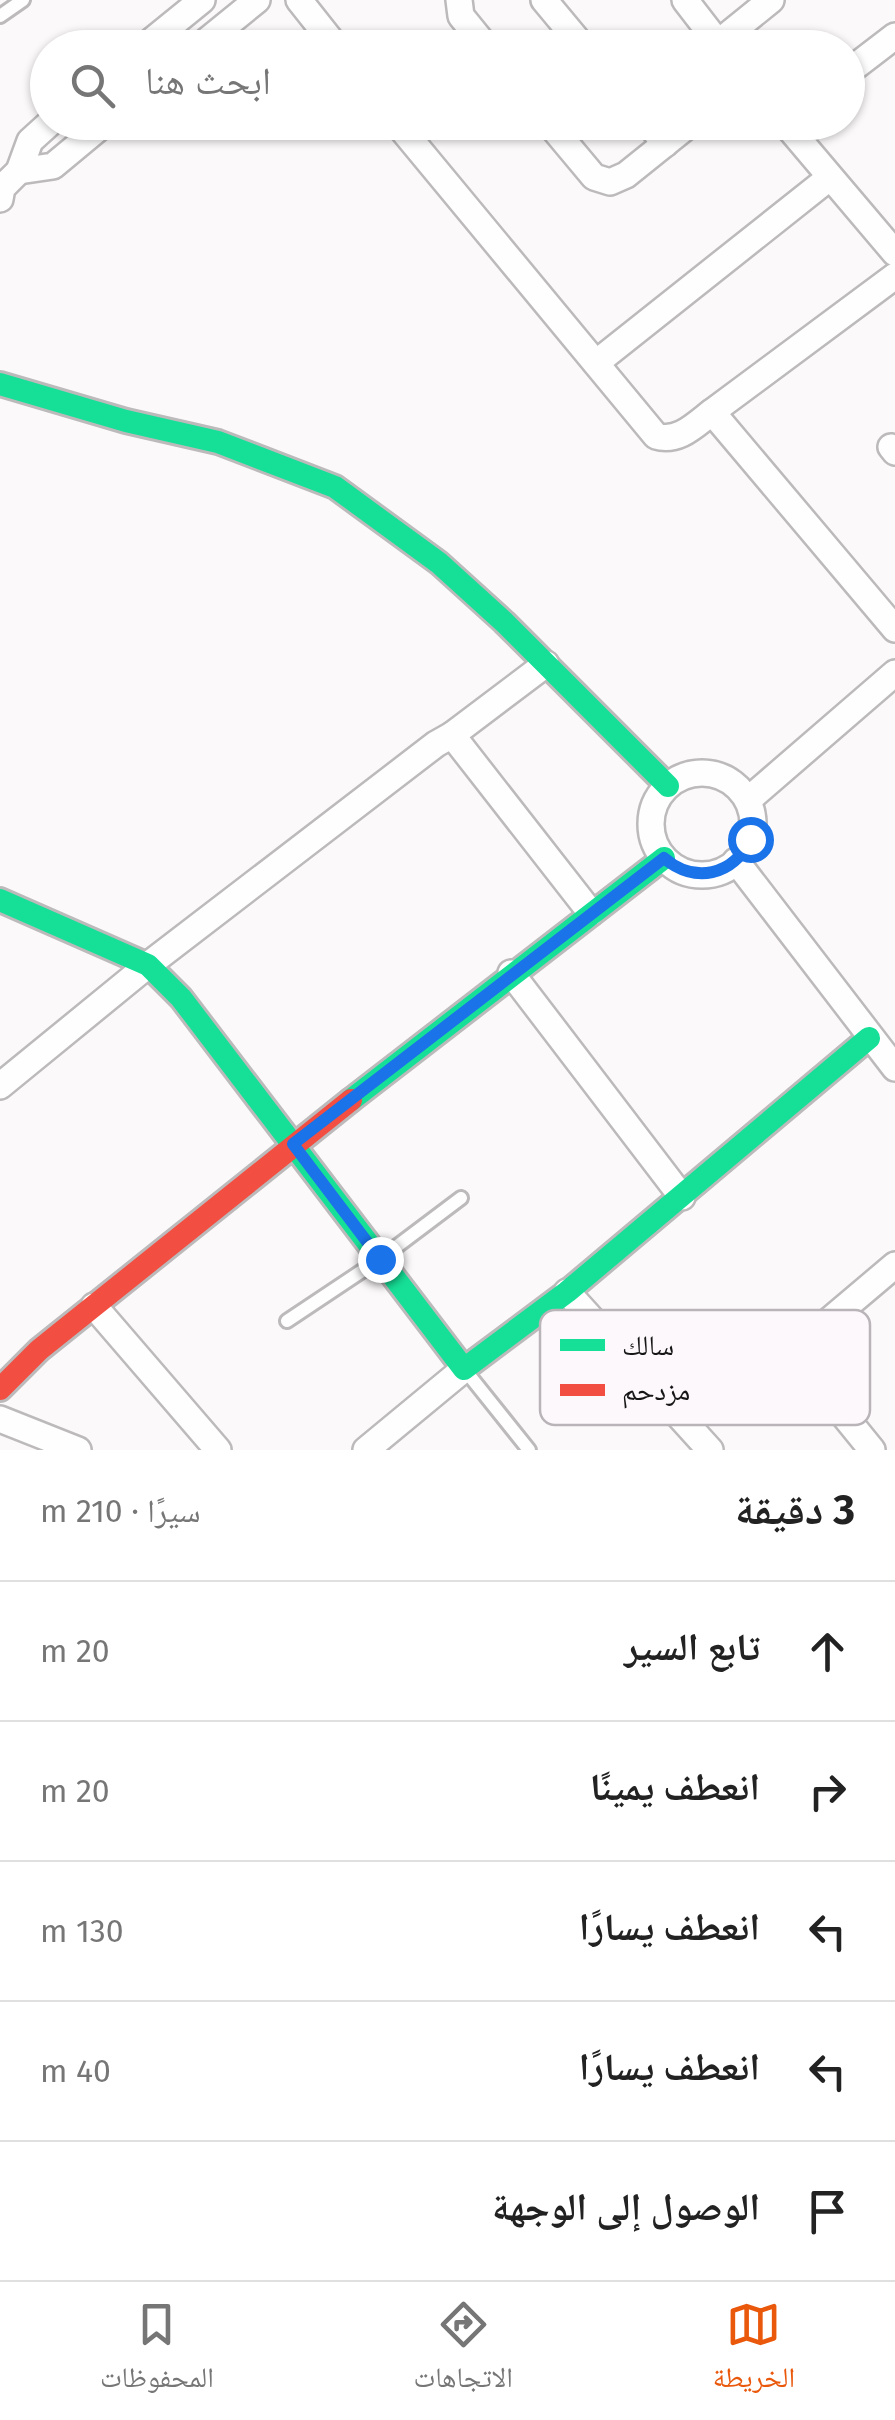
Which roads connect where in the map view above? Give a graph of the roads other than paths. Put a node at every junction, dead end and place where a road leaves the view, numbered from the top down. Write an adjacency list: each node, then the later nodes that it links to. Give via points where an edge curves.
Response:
1 (24, 0): 9 (lane)
2 (202, 0): 10 (street)
3 (257, 0): 11 (street)
4 (299, 0): 12 (street)
5 (459, 0): 13 (street, via 458,11)
6 (544, 0): 14 (street)
7 (684, 0): 15 (street)
8 (771, 0): 16 (street)
9 (0, 16)
10 (165, 30)
11 (220, 30)
12 (323, 30)
13 (472, 30)
14 (569, 30)
15 (708, 30)
16 (737, 30)
17 (895, 36): 18 (street)
18 (865, 59)
19 (30, 140): 28 (street)
20 (84, 140): 28 (street, via 52,166)
21 (411, 140): 31 (street)
22 (563, 140): 26 (street, via 605,182 622,178)
23 (663, 140): 26 (street)
24 (671, 140): 26 (street)
25 (798, 140): 27 (street)
26 (666, 144)
27 (829, 178): 29 (street); 31 (street)
28 (5, 186)
29 (895, 253)
30 (895, 276): 33 (street)
31 (596, 364): 33 (street, via 656,436 678,437)
32 (0, 384): 35 (street, via 218,442 335,488 439,563)
33 (712, 412): 34 (street)
34 (895, 629)
35 (546, 664): 37 (street); 38 (street)
36 (895, 672): 39 (street)
37 (452, 735): 43 (street); 44 (street)
38 (668, 786): 39 (street, via 704,772 730,781); 40 (street, via 651,821)
39 (748, 800): 41 (street, via 753,826)
40 (664, 858): 41 (street, via 700,874); 43 (street)
41 (736, 861): 46 (street)
42 (0, 900): 44 (street)
43 (591, 913): 45 (street)
44 (148, 965): 48 (street); 49 (street)
45 (511, 973): 49 (street); 50 (street)
46 (869, 1038): 47 (street); 50 (street)
47 (895, 1068)
48 (0, 1086)
49 (293, 1144): 52 (street); 55 (street)
50 (682, 1197): 54 (street)
51 (462, 1198): 52 (lane)
52 (380, 1259): 60 (lane); 61 (street)
53 (895, 1265): 58 (street)
54 (568, 1292): 56 (street); 57 (street)
55 (94, 1306): 62 (street); 67 (street)
56 (544, 1310)
57 (584, 1310)
58 (842, 1310)
59 (540, 1313): 61 (street)
60 (287, 1321)
61 (464, 1369): 68 (street); 69 (lane)
62 (3, 1380)
63 (0, 1420): 66 (street)
64 (688, 1425): 70 (street)
65 (852, 1425): 71 (street)
66 (78, 1450)
67 (218, 1450)
68 (366, 1450)
69 (530, 1450)
70 (710, 1450)
71 (872, 1450)

